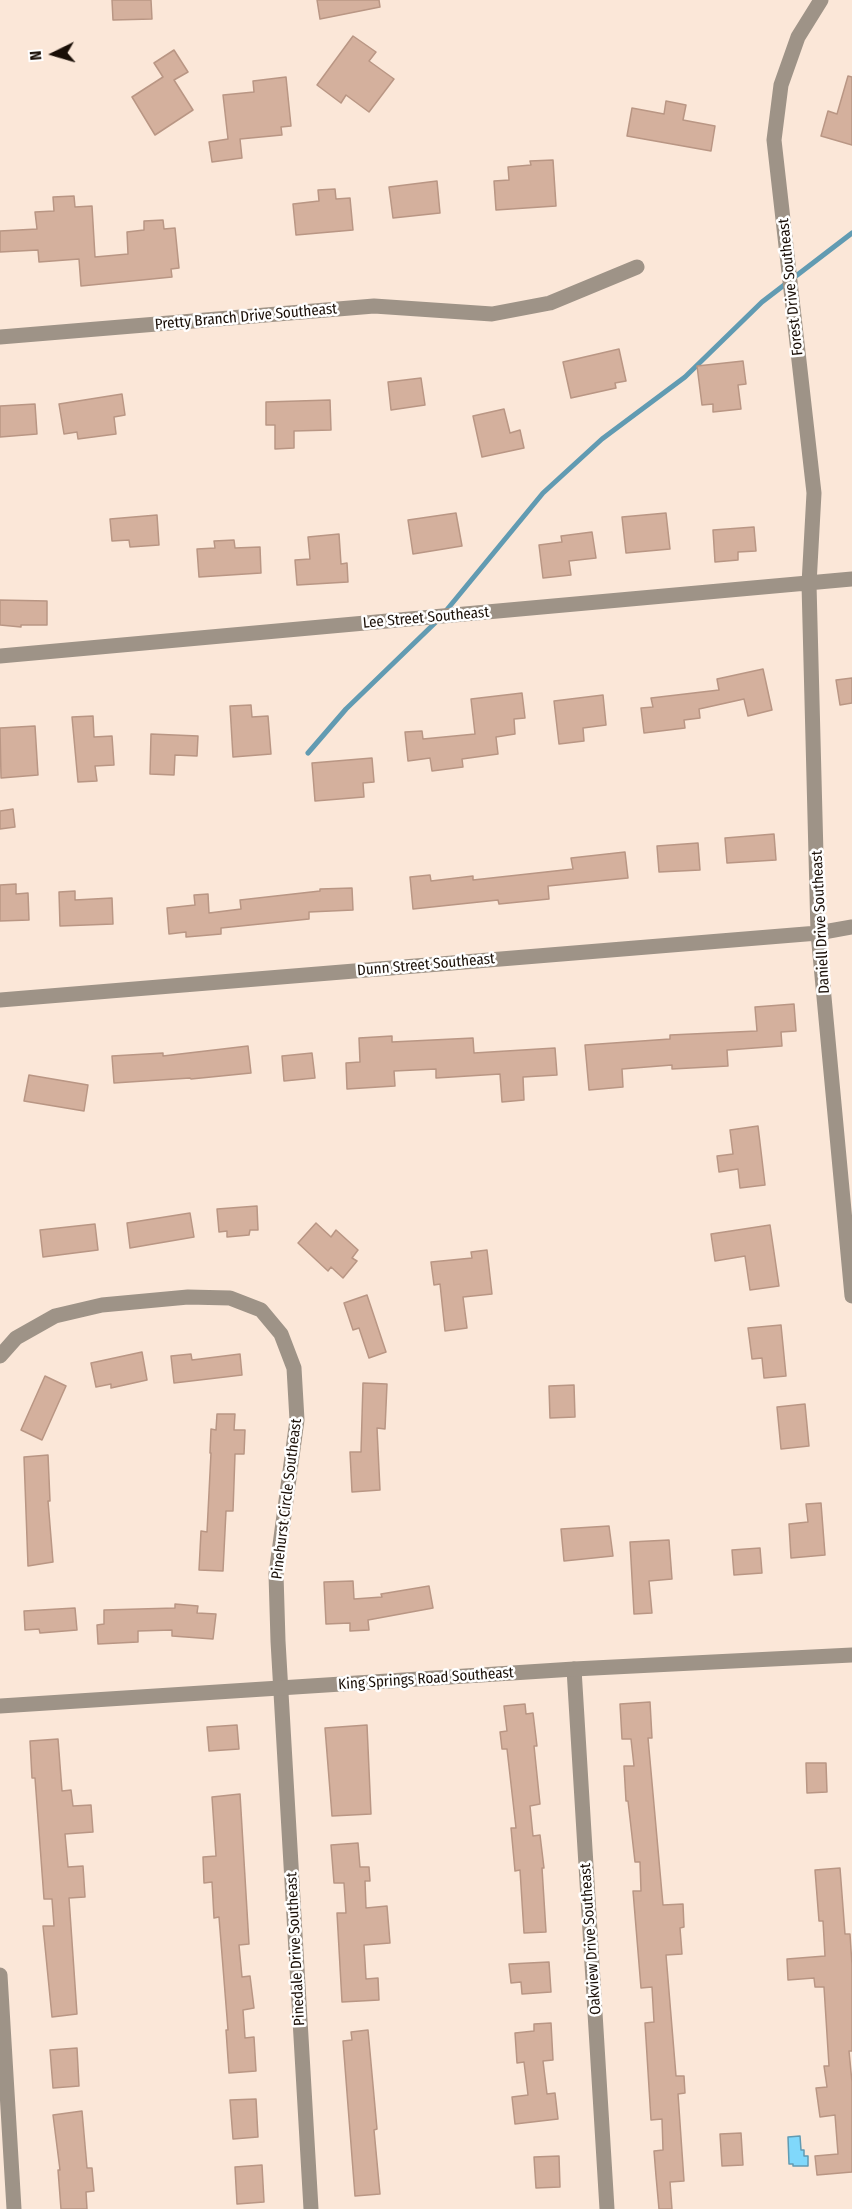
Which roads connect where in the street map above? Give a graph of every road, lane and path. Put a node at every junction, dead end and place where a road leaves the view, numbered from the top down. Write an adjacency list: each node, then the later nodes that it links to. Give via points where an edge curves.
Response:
1 (821, 0): 5 (street, Forest Drive Southeast, via 798,37 781,85 774,140 814,493)
2 (637, 267): 3 (street, Pretty Branch Drive Southeast, via 550,303 492,314 374,306)
3 (0, 337)
4 (852, 579): 5 (street, Lee Street Southeast)
5 (809, 584): 6 (street, Lee Street Southeast); 8 (street, Daniell Drive Southeast)
6 (0, 656)
7 (852, 927): 8 (street, Dunn Street Southeast)
8 (818, 933): 9 (street, Dunn Street Southeast); 10 (street, Daniell Drive Southeast)
9 (0, 1000)
10 (852, 1296)
11 (0, 1356): 14 (street, Pinehurst Circle Southeast, via 16,1338 55,1316 102,1305 188,1297 230,1299 261,1310 281,1334 294,1368 297,1420 276,1574)
12 (852, 1655): 13 (street, King Springs Road Southeast)
13 (574, 1669): 14 (street, King Springs Road Southeast); 19 (street, Oakview Drive Southeast)
14 (280, 1688): 15 (street, King Springs Road Southeast); 18 (street, Pinedale Drive Southeast)
15 (0, 1706)
16 (0, 1975): 17 (street)
17 (14, 2209)
18 (311, 2209)
19 (608, 2209)

